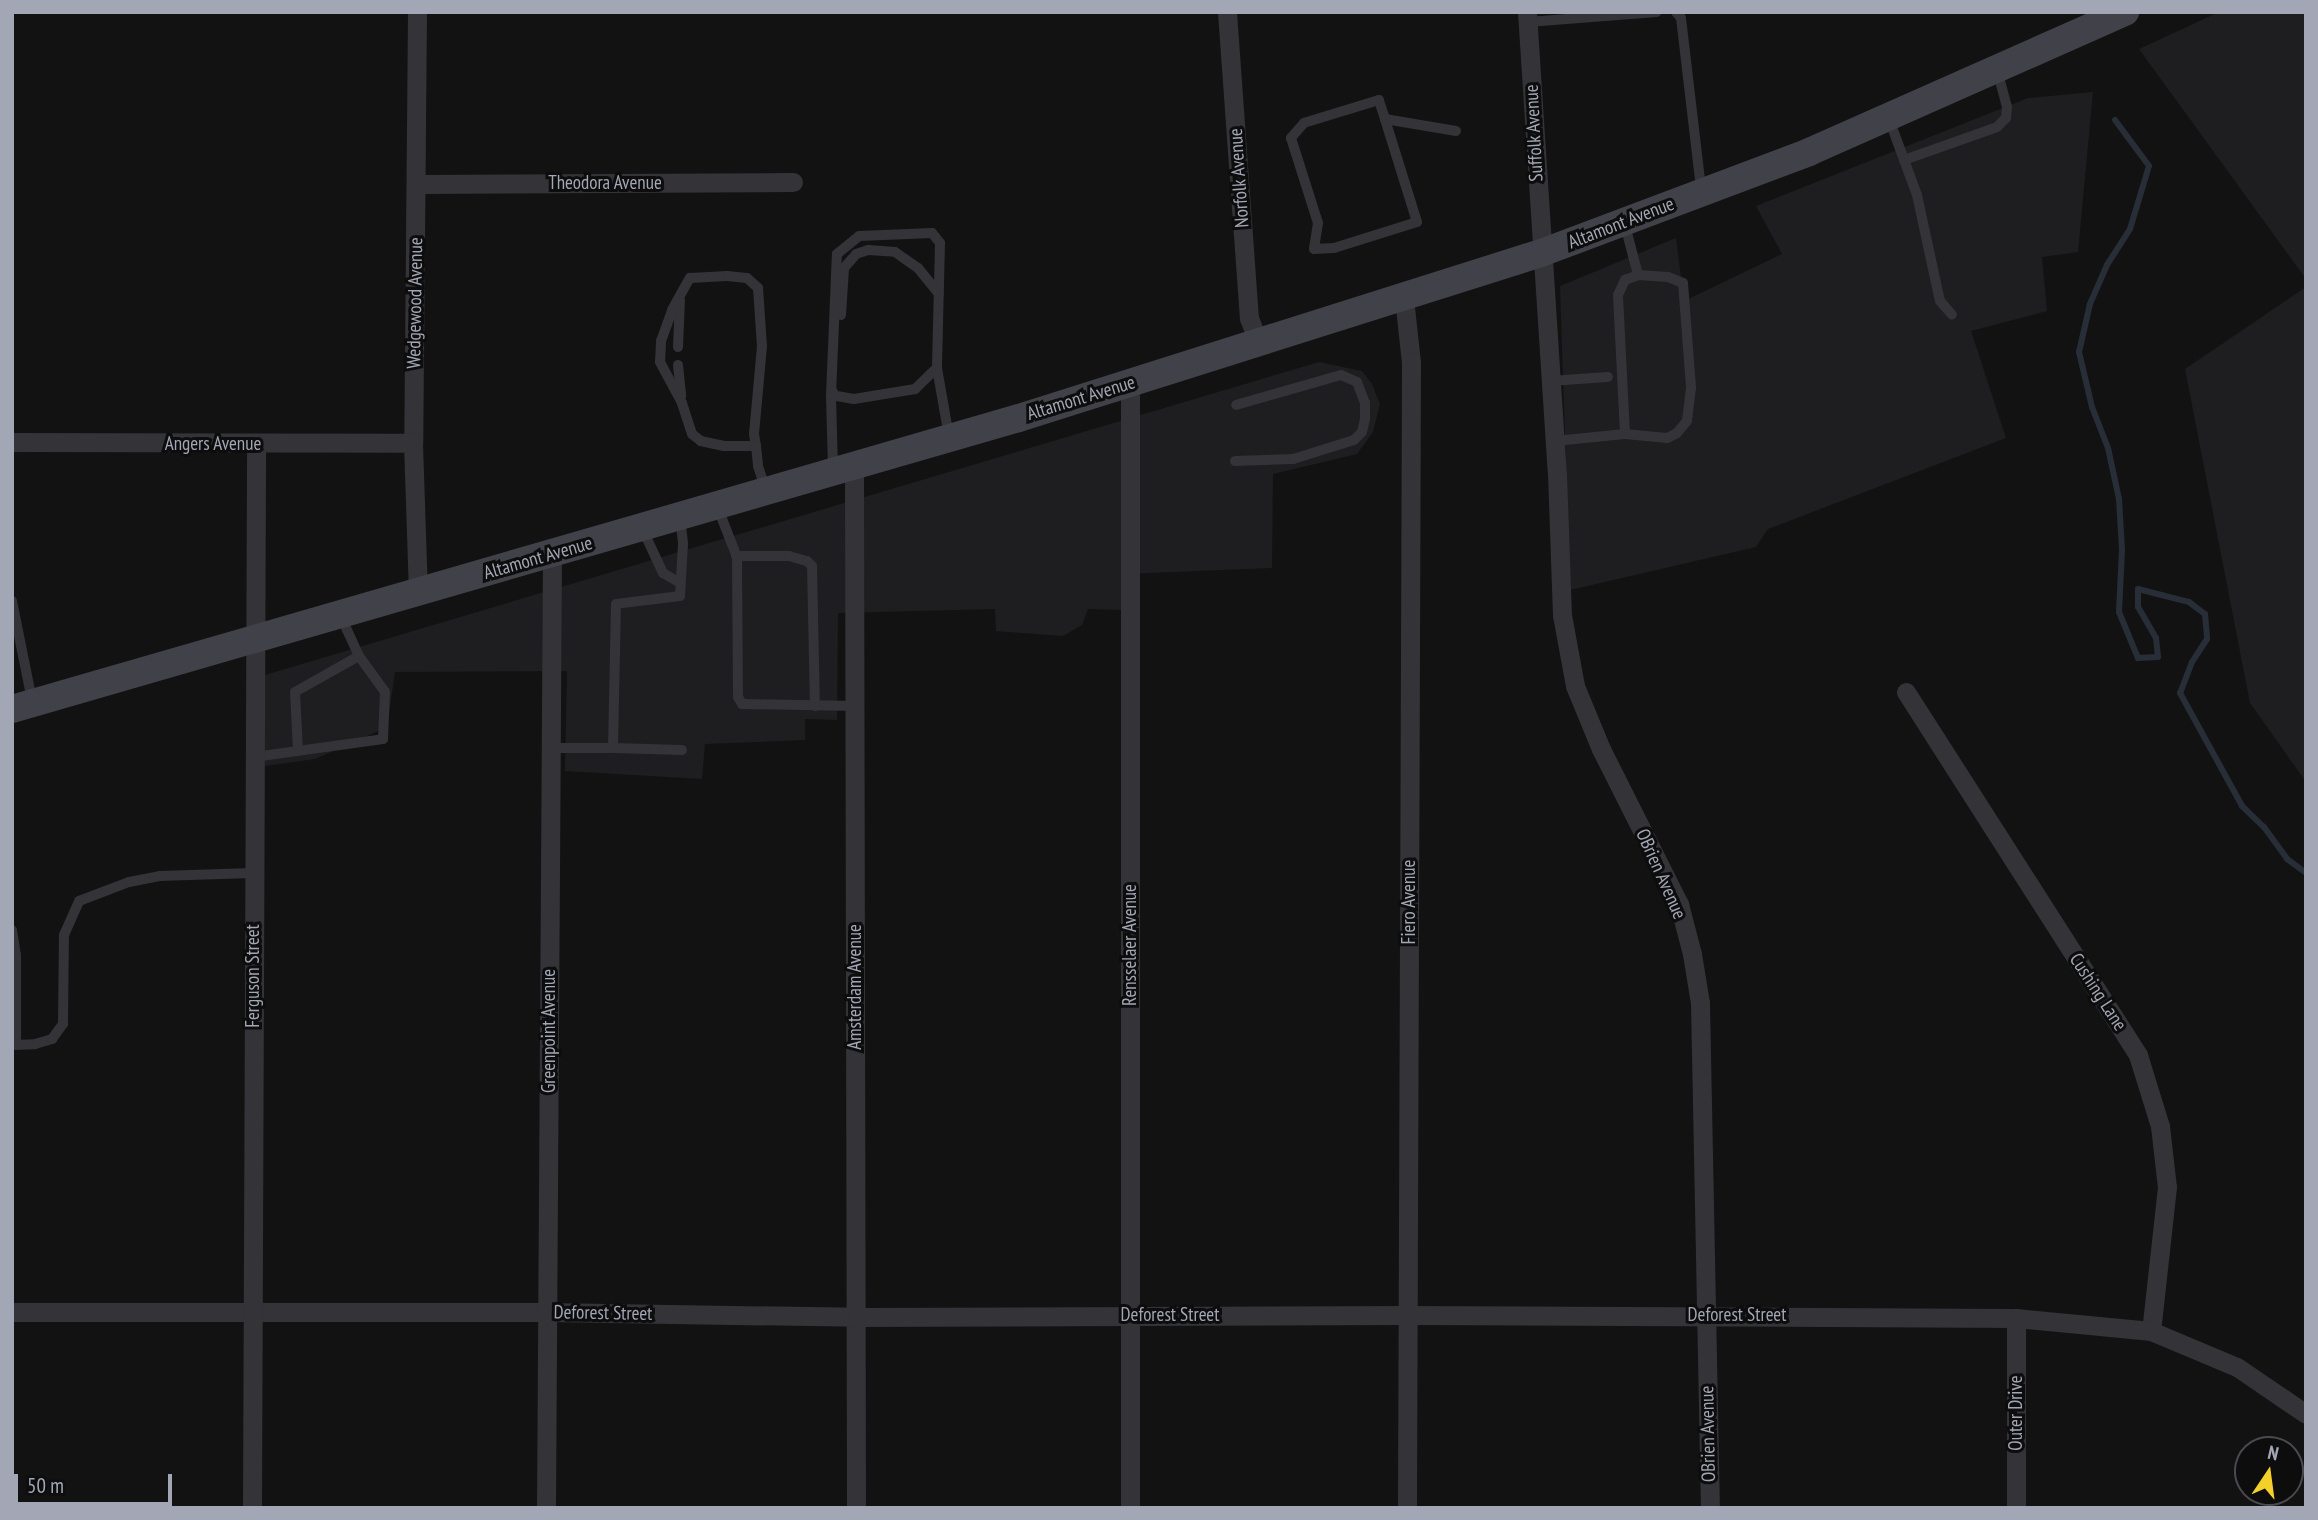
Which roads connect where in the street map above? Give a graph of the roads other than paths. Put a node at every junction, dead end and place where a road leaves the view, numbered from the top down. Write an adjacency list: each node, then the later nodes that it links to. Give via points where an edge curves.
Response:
1 (417, 12): 13 (street, Wedgewood Avenue)
2 (1227, 12): 22 (street, Norfolk Avenue, via 1249,318)
3 (1657, 12): 6 (lane)
4 (1676, 12): 14 (lane, via 1681,18)
5 (2125, 12): 7 (main road, Altamont Avenue)
6 (1527, 17): 16 (street, Suffolk Avenue)
7 (1997, 70): 8 (main road, Altamont Avenue); 11 (lane, via 2007,107 2006,118 1997,127)
8 (1888, 118): 11 (lane); 14 (main road, Altamont Avenue)
9 (1385, 119): 9 (lane, via 1379,100 1304,123 1292,138 1318,223 1314,248 1334,248 1417,222); 10 (lane)
10 (1456, 131)
11 (1904, 160): 21 (lane, via 1917,195 1940,300)
12 (793, 182): 13 (street, Theodora Avenue)
13 (417, 184): 36 (street, Wedgewood Avenue)
14 (1702, 192): 15 (main road, Altamont Avenue)
15 (1624, 221): 16 (main road, Altamont Avenue); 17 (lane)
16 (1541, 253): 20 (main road, Altamont Avenue); 27 (street, OBrien Avenue)
17 (1638, 275): 32 (lane, via 1625,280 1618,295); 32 (lane, via 1683,283 1691,388 1687,421 1677,433 1667,438)
18 (939, 295): 25 (lane); 29 (lane, via 918,268 895,252 856,254 844,268 837,383); 29 (lane, via 940,243 932,233 859,236 837,254)
19 (680, 296): 23 (lane); 30 (lane, via 661,341 660,362); 38 (lane, via 690,278 747,278 758,288 762,346)
20 (1404, 298): 22 (main road, Altamont Avenue); 69 (street, Fiero Avenue, via 1411,362)
21 (1952, 315)
22 (1258, 342): 28 (main road, Altamont Avenue)
23 (678, 347)
24 (678, 365): 30 (lane)
25 (937, 368): 29 (lane, via 915,389 854,399); 33 (lane)
26 (1608, 377): 27 (lane)
27 (1550, 381): 35 (street, OBrien Avenue)
28 (1130, 383): 33 (main road, Altamont Avenue); 68 (street, Rensselaer Avenue)
29 (831, 395): 40 (lane)
30 (682, 403): 38 (lane, via 692,434 701,441)
31 (1236, 405): 39 (lane, via 1341,374 1357,382 1365,418 1362,432 1354,440 1293,458)
32 (1625, 434): 35 (lane)
33 (950, 438): 40 (main road, Altamont Avenue)
34 (12, 442): 37 (street, Angers Avenue)
35 (1555, 442): 70 (street, OBrien Avenue, via 1562,615 1575,686 1601,749 1679,904 1692,954 1700,1003)
36 (413, 443): 37 (street, Angers Avenue); 48 (street, Wedgewood Avenue)
37 (256, 444): 51 (street, Ferguson Street)
38 (756, 446): 41 (lane)
39 (1234, 461)
40 (843, 468): 41 (main road, Altamont Avenue); 56 (street, Amsterdam Avenue)
41 (767, 491): 42 (main road, Altamont Avenue)
42 (717, 505): 43 (main road, Altamont Avenue); 46 (lane)
43 (680, 517): 44 (main road, Altamont Avenue); 47 (lane)
44 (642, 528): 45 (main road, Altamont Avenue); 47 (lane, via 663,573)
45 (552, 554): 48 (main road, Altamont Avenue); 57 (street, Greenpoint Avenue)
46 (736, 556): 55 (lane, via 798,558 812,566); 55 (lane, via 738,697 742,704)
47 (680, 583): 58 (lane, via 680,596 616,604)
48 (418, 593): 50 (main road, Altamont Avenue)
49 (12, 601): 54 (lane)
50 (341, 616): 51 (main road, Altamont Avenue); 52 (lane)
51 (255, 640): 54 (main road, Altamont Avenue); 61 (street, Ferguson Street)
52 (359, 656): 60 (lane, via 295,692); 60 (lane, via 385,692 383,739)
53 (1906, 692): 73 (street, Cushing Lane, via 2138,1055 2160,1126 2167,1187)
54 (22, 706)
55 (815, 706): 56 (lane)
56 (855, 706): 71 (street, Amsterdam Avenue)
57 (551, 748): 58 (lane); 66 (street, Greenpoint Avenue)
58 (613, 748): 59 (lane)
59 (682, 750)
60 (298, 751): 61 (lane)
61 (253, 757): 62 (street, Ferguson Street)
62 (253, 873): 64 (lane, via 149,878 79,901 64,935 63,1024 52,1039); 67 (street, Ferguson Street)
63 (12, 930): 64 (lane, via 16,955)
64 (14, 1045)
65 (12, 1311): 67 (street, Deforest Street)
66 (547, 1312): 67 (street, Deforest Street); 71 (street, Deforest Street); 76 (street, Greenpoint Avenue)
67 (253, 1313): 75 (street, Ferguson Street)
68 (1130, 1315): 69 (street, Deforest Street); 71 (street, Deforest Street); 78 (street, Rensselaer Avenue)
69 (1408, 1315): 70 (street, Deforest Street); 79 (street, Fiero Avenue)
70 (1706, 1315): 72 (street, Deforest Street); 80 (street, OBrien Avenue)
71 (857, 1317): 77 (street, Amsterdam Avenue)
72 (2016, 1318): 73 (street, Deforest Street); 81 (street, Outer Drive)
73 (2151, 1331): 74 (street, Deforest Street, via 2237,1367)
74 (2306, 1414)
75 (252, 1508)
76 (546, 1508)
77 (856, 1508)
78 (1130, 1508)
79 (1407, 1508)
80 (1710, 1508)
81 (2016, 1508)

